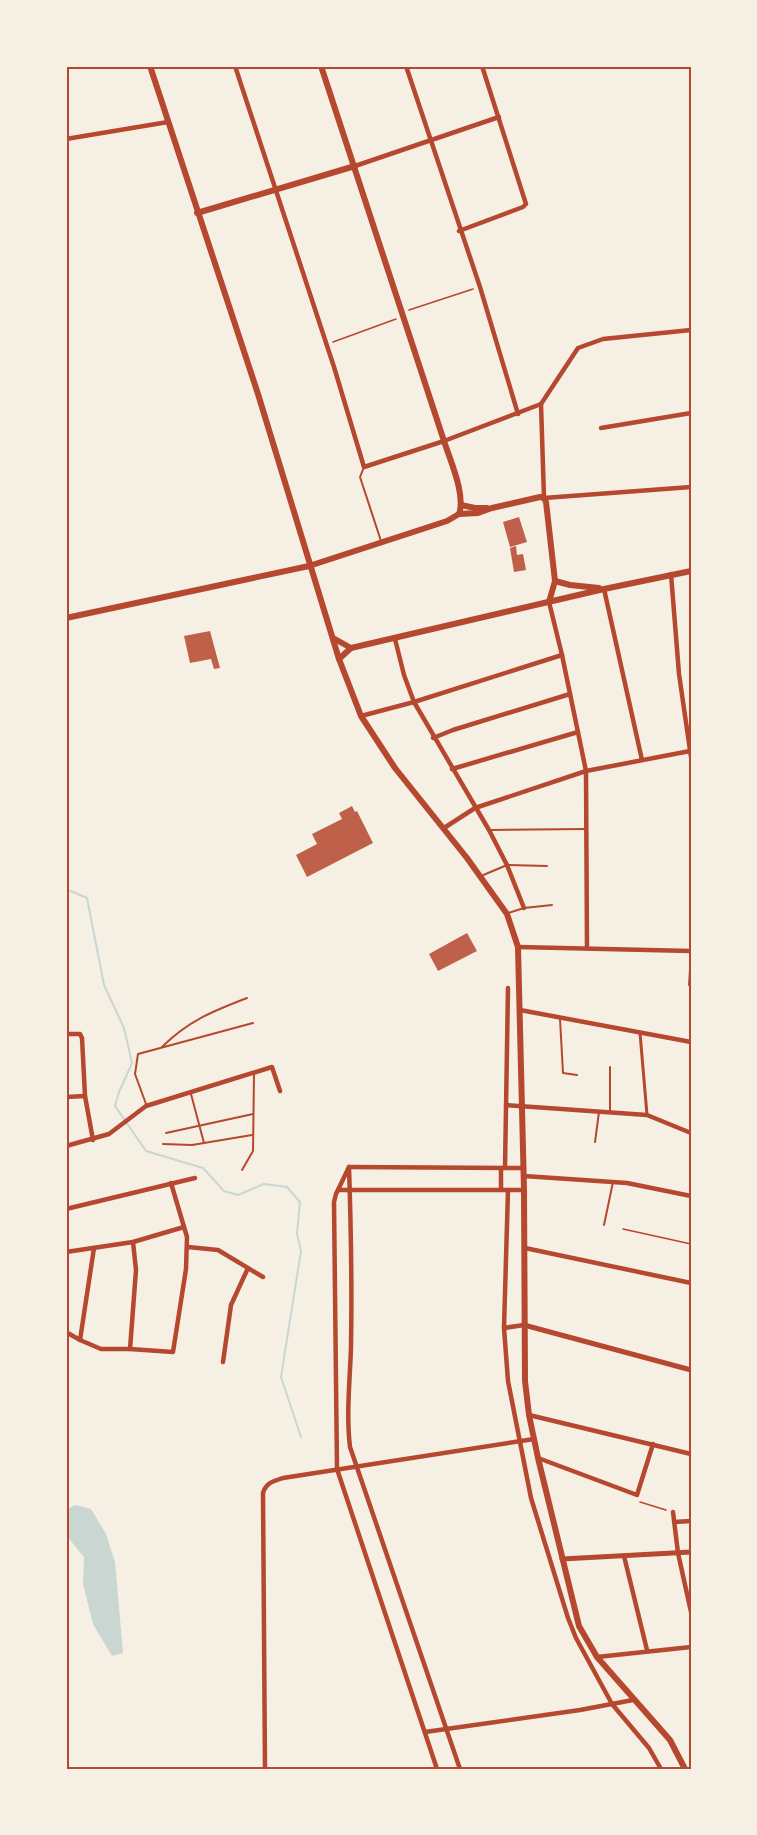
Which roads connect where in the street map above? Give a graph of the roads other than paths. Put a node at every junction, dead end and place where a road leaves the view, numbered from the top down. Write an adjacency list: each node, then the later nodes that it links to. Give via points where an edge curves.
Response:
1 (150, 66): 7 (main road)
2 (235, 66): 11 (street)
3 (321, 66): 10 (main road)
4 (406, 66): 9 (street)
5 (482, 66): 6 (street)
6 (499, 117): 9 (street); 13 (street, via 526,204)
7 (168, 122): 8 (street); 12 (main road)
8 (66, 139)
9 (430, 140): 10 (street); 13 (street)
10 (355, 166): 11 (main road); 19 (main road)
11 (275, 189): 12 (main road); 20 (street)
12 (197, 213): 27 (main road, via 258,394)
13 (459, 231): 17 (street)
14 (691, 330): 15 (street, via 603,339 578,348)
15 (541, 404): 17 (street); 22 (street)
16 (691, 413): 18 (street)
17 (518, 414): 19 (street)
18 (601, 428)
19 (444, 441): 20 (street); 23 (main road)
20 (364, 467): 26 (lane, via 360,477)
21 (691, 487): 22 (street)
22 (544, 498): 24 (main road); 30 (main road)
23 (461, 504): 24 (main road); 25 (main road)
24 (492, 508): 25 (main road)
25 (459, 514): 26 (main road)
26 (381, 542): 27 (main road)
27 (309, 566): 33 (main road); 34 (main road)
28 (691, 571): 29 (main road)
29 (672, 574): 31 (main road); 44 (street, via 679,674)
30 (555, 581): 31 (main road); 32 (main road)
31 (604, 589): 32 (main road); 46 (street)
32 (549, 602): 35 (main road); 37 (street)
33 (66, 618)
34 (332, 636): 36 (main road); 38 (main road)
35 (395, 639): 36 (main road); 40 (street)
36 (351, 648): 38 (main road)
37 (562, 655): 39 (street); 40 (street)
38 (339, 659): 41 (main road)
39 (570, 694): 42 (street); 43 (street)
40 (414, 702): 41 (street); 43 (street)
41 (361, 717): 50 (main road, via 395,768)
42 (578, 732): 47 (street); 48 (street)
43 (434, 738): 47 (street)
44 (690, 751): 45 (street); 46 (street)
45 (691, 756)
46 (642, 760): 48 (street)
47 (453, 769): 49 (street)
48 (586, 771): 49 (street); 51 (street)
49 (475, 808): 50 (street); 52 (street)
50 (444, 828): 55 (main road)
51 (586, 829): 52 (lane); 60 (street)
52 (489, 830): 53 (street)
53 (507, 865): 54 (lane); 55 (lane); 57 (street)
54 (547, 866)
55 (481, 876): 58 (main road)
56 (552, 905): 57 (lane)
57 (524, 908): 58 (lane)
58 (507, 914): 59 (main road)
59 (518, 947): 60 (street); 65 (main road)
60 (588, 948): 61 (street)
61 (691, 952): 62 (lane)
62 (689, 985)
63 (508, 988): 79 (street)
64 (247, 998): 71 (lane, via 191,1022)
65 (520, 1010): 66 (street); 81 (main road)
66 (560, 1018): 68 (street); 74 (lane, via 563,1073)
67 (253, 1023): 71 (lane)
68 (640, 1033): 70 (street); 85 (street)
69 (66, 1034): 77 (street, via 80,1034)
70 (691, 1042)
71 (161, 1048): 80 (lane, via 136,1058 135,1074)
72 (610, 1067): 83 (lane)
73 (254, 1073): 75 (street, via 272,1067); 76 (street); 84 (lane)
74 (577, 1075)
75 (280, 1091)
76 (190, 1093): 80 (street); 86 (lane)
77 (85, 1096): 78 (street); 90 (street)
78 (66, 1097)
79 (506, 1105): 81 (street); 96 (street)
80 (146, 1106): 90 (street, via 110,1134)
81 (522, 1106): 82 (street); 97 (main road)
82 (599, 1112): 83 (street); 91 (lane)
83 (610, 1113): 85 (street)
84 (253, 1114): 86 (lane); 89 (lane)
85 (647, 1115): 88 (street)
86 (199, 1126): 87 (lane); 92 (lane)
87 (166, 1133)
88 (691, 1133)
89 (253, 1135): 92 (lane); 98 (lane, via 254,1151)
90 (93, 1140): 94 (street)
91 (595, 1142)
92 (204, 1143): 93 (lane)
93 (163, 1144)
94 (66, 1146)
95 (349, 1167): 96 (street); 103 (street); 104 (street)
96 (503, 1168): 97 (street); 105 (street)
97 (524, 1168): 99 (main road)
98 (242, 1170)
99 (524, 1176): 101 (street); 107 (main road)
100 (195, 1178): 102 (street)
101 (613, 1182): 108 (street); 110 (lane)
102 (171, 1183): 109 (street); 111 (street)
103 (338, 1190): 104 (street); 134 (street, via 334,1202)
104 (350, 1190): 105 (street); 133 (street, via 349,1431)
105 (501, 1190): 106 (street)
106 (508, 1190): 107 (street); 121 (street)
107 (524, 1190): 115 (main road)
108 (691, 1196)
109 (66, 1209)
110 (604, 1225)
111 (184, 1227): 112 (street); 113 (street)
112 (133, 1242): 114 (street); 124 (street, via 136,1270)
113 (188, 1247): 117 (street, via 218,1250); 124 (street, via 173,1353)
114 (94, 1248): 116 (street); 123 (street)
115 (525, 1248): 119 (street); 120 (main road)
116 (66, 1252)
117 (248, 1268): 118 (street); 125 (street, via 231,1305)
118 (263, 1277)
119 (691, 1282)
120 (524, 1325): 121 (street); 126 (street); 127 (main road)
121 (504, 1328): 129 (street)
122 (66, 1332): 123 (street)
123 (80, 1340): 124 (street, via 101,1349)
124 (130, 1349)
125 (223, 1362)
126 (691, 1369)
127 (529, 1415): 128 (main road); 130 (street)
128 (534, 1439): 129 (street); 132 (main road)
129 (518, 1441): 133 (street); 148 (street, via 568,1618)
130 (653, 1444): 131 (street); 132 (street, via 637,1495)
131 (691, 1454)
132 (538, 1458): 141 (main road)
133 (356, 1466): 134 (street); 149 (street)
134 (337, 1469): 150 (street); 151 (street, via 275,1480 268,1483 263,1494)
135 (673, 1512): 137 (street)
136 (691, 1521): 137 (street)
137 (674, 1522): 139 (street)
138 (691, 1552): 139 (street)
139 (678, 1553): 140 (street); 142 (street)
140 (624, 1556): 141 (street); 145 (street)
141 (562, 1559): 146 (main road, via 579,1626)
142 (689, 1597): 143 (street)
143 (691, 1612)
144 (691, 1647): 145 (street)
145 (647, 1650): 146 (street)
146 (597, 1657): 147 (main road)
147 (633, 1700): 148 (street); 155 (main road, via 670,1740)
148 (612, 1704): 149 (street); 154 (street, via 649,1748)
149 (447, 1729): 150 (street); 153 (street)
150 (424, 1731): 152 (street)
151 (265, 1769)
152 (437, 1769)
153 (460, 1769)
154 (661, 1769)
155 (685, 1769)

